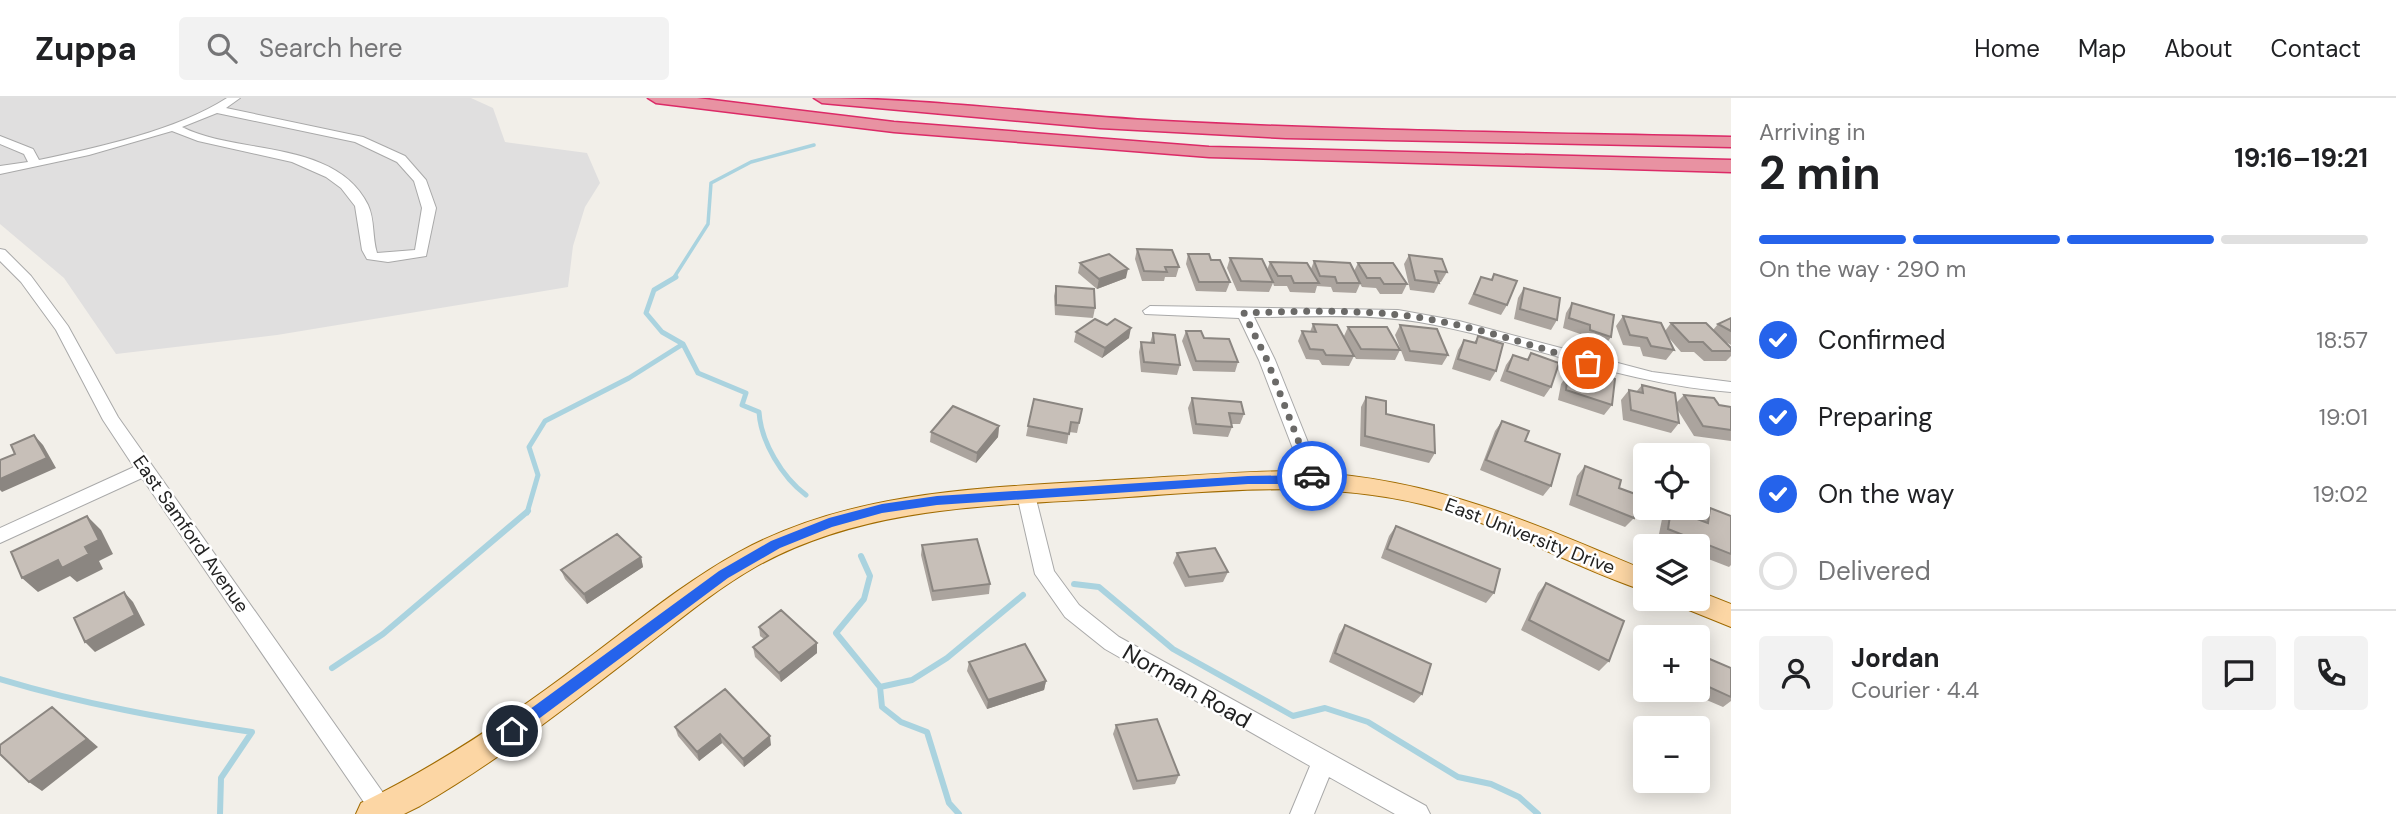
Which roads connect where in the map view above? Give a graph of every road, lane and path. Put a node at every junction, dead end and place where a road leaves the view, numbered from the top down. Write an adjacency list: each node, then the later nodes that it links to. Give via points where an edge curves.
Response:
1 (234, 98): 4 (street)
2 (656, 98): 9 (highway, via 894,127 1209,152)
3 (822, 98): 7 (highway, via 1100,123 1286,133)
4 (217, 110): 5 (street); 5 (street, via 359,139 401,159 420,180 429,208 421,253 372,256 359,201 318,167 188,135)
5 (172, 126): 8 (street)
6 (0, 139): 8 (street, via 29,152)
7 (1731, 142)
8 (35, 164): 10 (street)
9 (1731, 166)
10 (0, 170)
11 (0, 253): 15 (street, East Samford Avenue, via 26,279 62,329 111,420)
12 (1150, 311): 13 (street)
13 (1244, 313): 14 (street, via 1321,310 1417,317 1633,374); 16 (street)
14 (1731, 387)
15 (145, 468): 18 (street); 23 (street, East Samford Avenue)
16 (1314, 480): 17 (main road, East University Drive); 19 (main road, East University Drive, via 1394,489 1443,501)
17 (1026, 495): 22 (street, Norman Road, via 1045,574 1072,611 1112,643); 23 (main road, East University Drive, via 937,500 882,509 829,523 775,545 699,592 494,744)
18 (0, 536)
19 (1633, 576)
20 (1710, 607): 21 (main road)
21 (1731, 616)
22 (1323, 762): 24 (street); 25 (street, Norman Road)
23 (380, 812)
24 (1302, 814)
25 (1418, 814)

